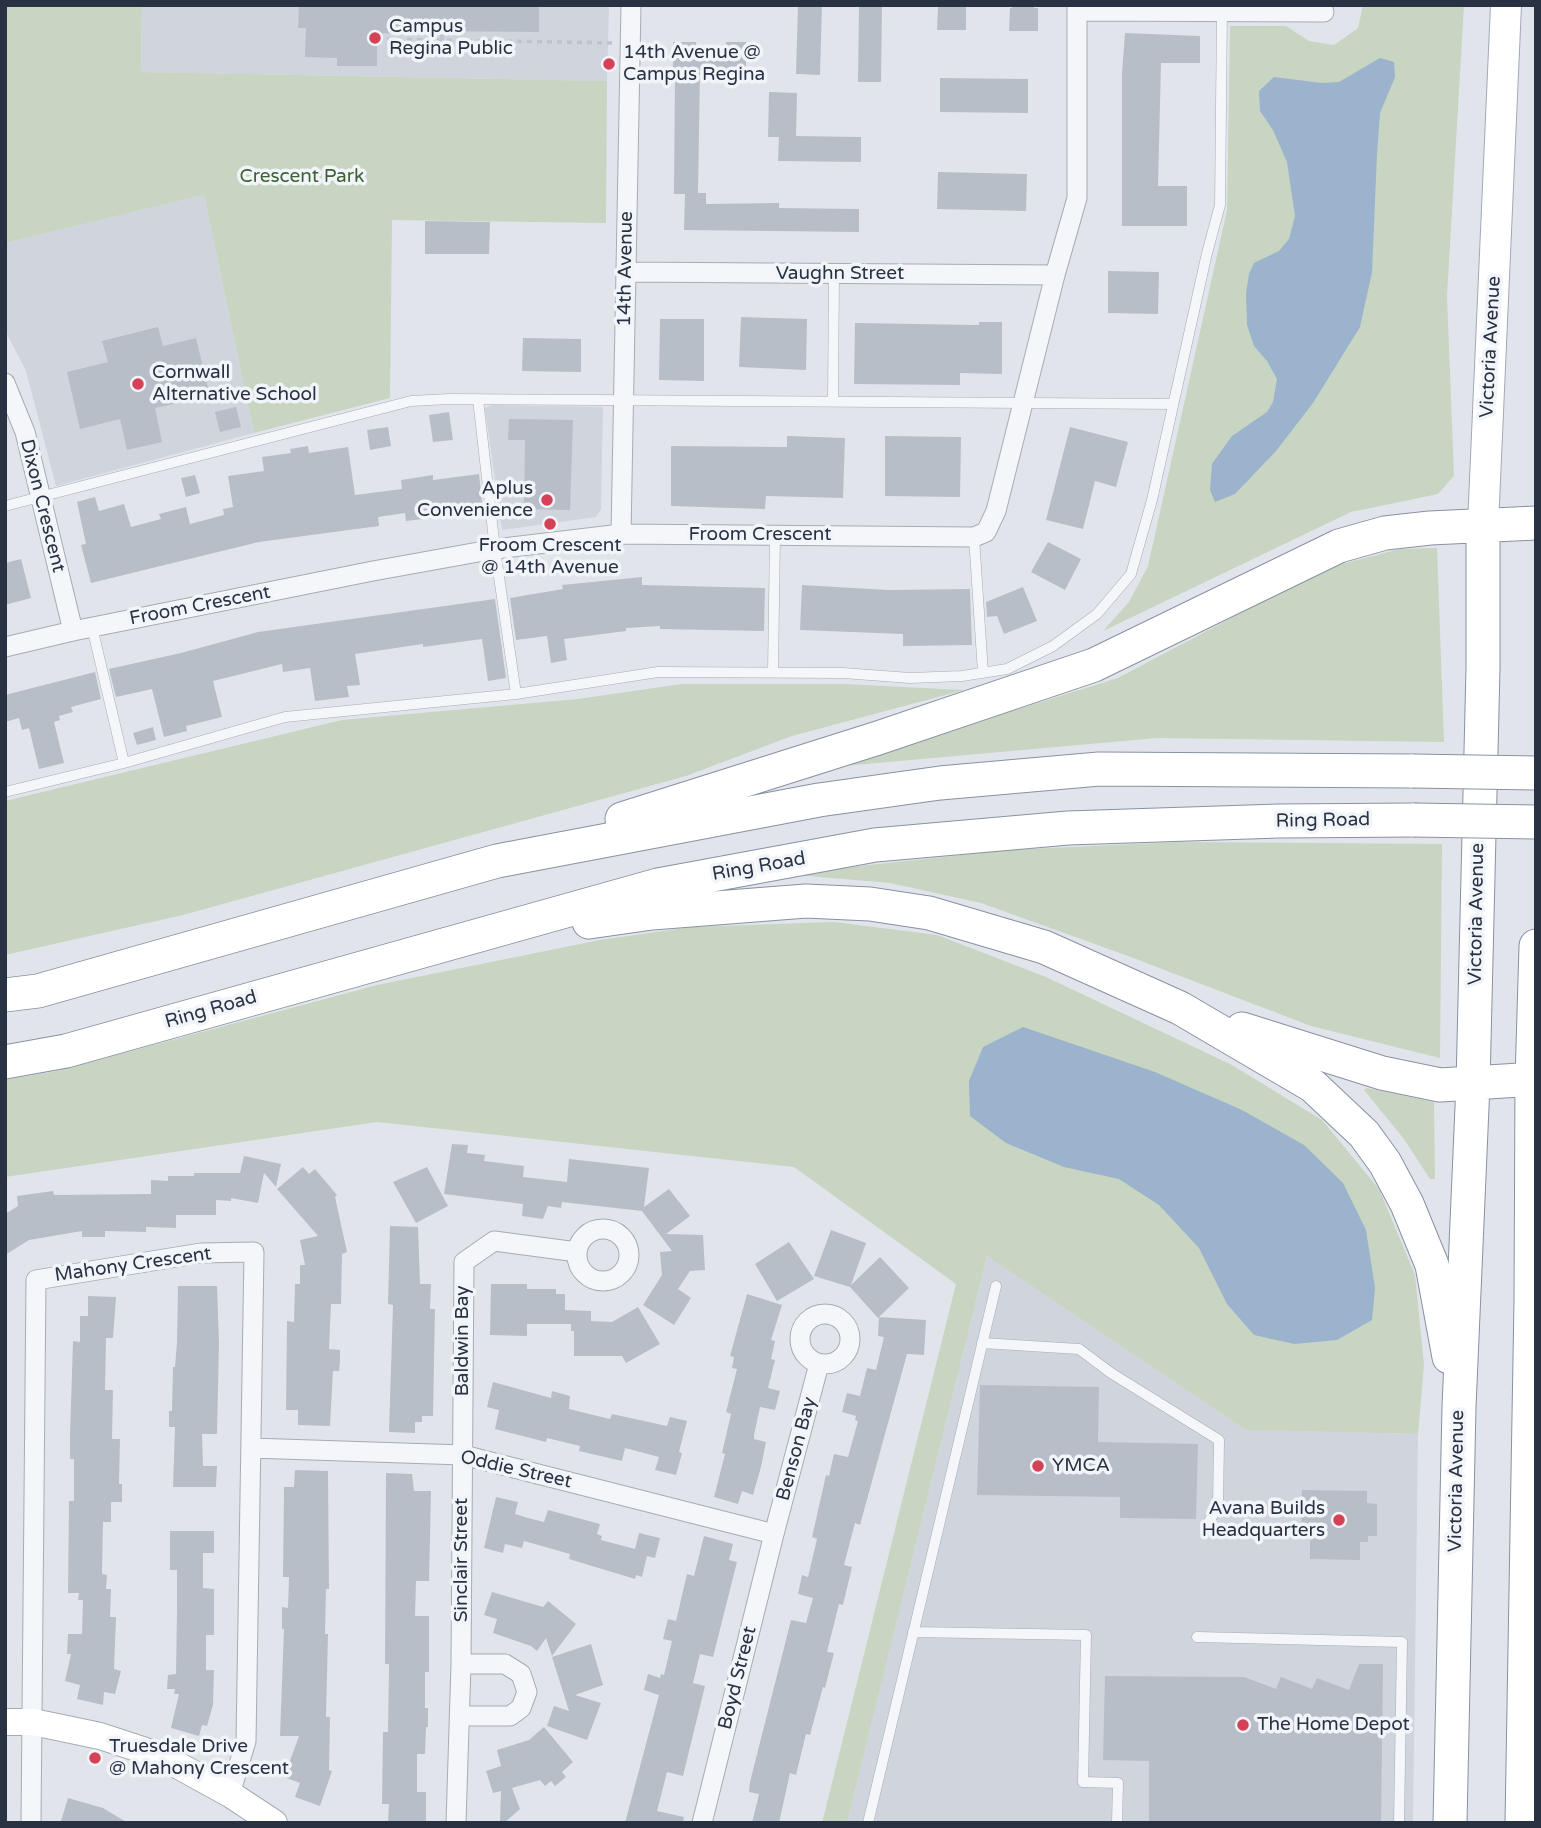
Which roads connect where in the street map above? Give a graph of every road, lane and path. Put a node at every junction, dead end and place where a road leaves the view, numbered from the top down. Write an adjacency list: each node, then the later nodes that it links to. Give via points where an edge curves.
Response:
1 (631, 5): 9 (street, 14th Avenue)
2 (1506, 5): 22 (main road, Victoria Avenue)
3 (1077, 8): 4 (street); 12 (street, via 1076,198)
4 (1222, 8): 5 (street); 18 (lane, via 1220,205)
5 (1324, 12)
6 (442, 31): 8 (path)
7 (377, 39): 8 (path)
8 (442, 40): 9 (path)
9 (631, 43): 10 (street, 14th Avenue)
10 (626, 272): 11 (street, Vaughn Street); 15 (street, 14th Avenue)
11 (834, 274): 12 (street, Vaughn Street); 16 (lane)
12 (1055, 275): 17 (street)
13 (5, 383): 19 (street, Dixon Crescent, via 25,432)
14 (478, 399): 15 (lane); 19 (lane, via 411,401); 26 (lane)
15 (624, 399): 16 (lane); 23 (street, 14th Avenue)
16 (833, 401): 17 (lane)
17 (1023, 402): 18 (lane); 25 (street, via 996,511 986,533)
18 (1172, 404): 30 (lane, via 1131,574 1097,614 1053,646 1007,669)
19 (41, 496): 20 (lane); 27 (street, Dixon Crescent)
20 (5, 506)
21 (1536, 523): 22 (highway)
22 (1483, 525): 36 (highway, via 1385,533 1339,546 1094,665); 43 (highway, Victoria Avenue)
23 (621, 534): 24 (street, Froom Crescent); 26 (street, Froom Crescent)
24 (775, 535): 25 (street, Froom Crescent); 29 (lane)
25 (974, 537): 30 (lane)
26 (495, 549): 27 (street, Froom Crescent); 31 (lane)
27 (83, 629): 28 (street, Froom Crescent); 32 (lane)
28 (5, 647)
29 (773, 672): 30 (lane, via 910,678); 31 (lane, via 658,672)
30 (983, 673)
31 (516, 694): 32 (lane, via 285,717)
32 (124, 763): 34 (lane)
33 (1536, 773): 36 (highway, bridge, via 1099,769 940,783 819,800)
34 (5, 792)
35 (1536, 822): 37 (highway, Ring Road, bridge, via 1279,821 1068,828 875,845 658,885)
36 (497, 861): 39 (highway, via 38,991)
37 (452, 942): 40 (highway, via 652,913 806,901 870,904 929,913 1044,947); 41 (highway, Ring Road, via 66,1051)
38 (1536, 946): 42 (highway)
39 (5, 995)
40 (1180, 1008): 43 (highway, via 1382,1073 1440,1085); 49 (highway, via 1313,1086 1364,1135 1385,1163 1432,1265)
41 (5, 1062)
42 (1534, 1080): 43 (highway); 46 (highway)
43 (1473, 1084): 49 (highway, Victoria Avenue)
44 (576, 1252): 51 (street, Baldwin Bay, via 494,1241 464,1262)
45 (996, 1286): 47 (lane)
46 (1533, 1294): 69 (highway)
47 (982, 1343): 52 (lane, via 1079,1349 1219,1440 1218,1506); 54 (lane)
48 (819, 1364): 53 (street, Benson Bay)
49 (1459, 1407): 68 (highway, Victoria Avenue)
50 (251, 1448): 51 (street, Oddie Street); 59 (street, Mahony Crescent, via 254,1252 201,1253 36,1280); 60 (street, Mahony Crescent, via 246,1741)
51 (463, 1455): 53 (street, Oddie Street); 56 (street, Sinclair Street)
52 (1208, 1525)
53 (774, 1534): 64 (street, Boyd Street)
54 (913, 1632): 65 (lane); 66 (lane, via 1086,1635 1083,1782 1118,1783)
55 (1196, 1637): 67 (lane, via 1402,1642)
56 (461, 1664): 57 (street, Sinclair Street); 57 (street, via 505,1664 521,1674 527,1692 521,1708 510,1716)
57 (460, 1716): 63 (street, Sinclair Street)
58 (5, 1722): 59 (street)
59 (33, 1722): 60 (street, via 100,1736 161,1756); 61 (street)
60 (230, 1794): 62 (street)
61 (31, 1823)
62 (274, 1823)
63 (456, 1823)
64 (702, 1823)
65 (868, 1823)
66 (1117, 1823)
67 (1399, 1823)
68 (1450, 1823)
69 (1522, 1823)

